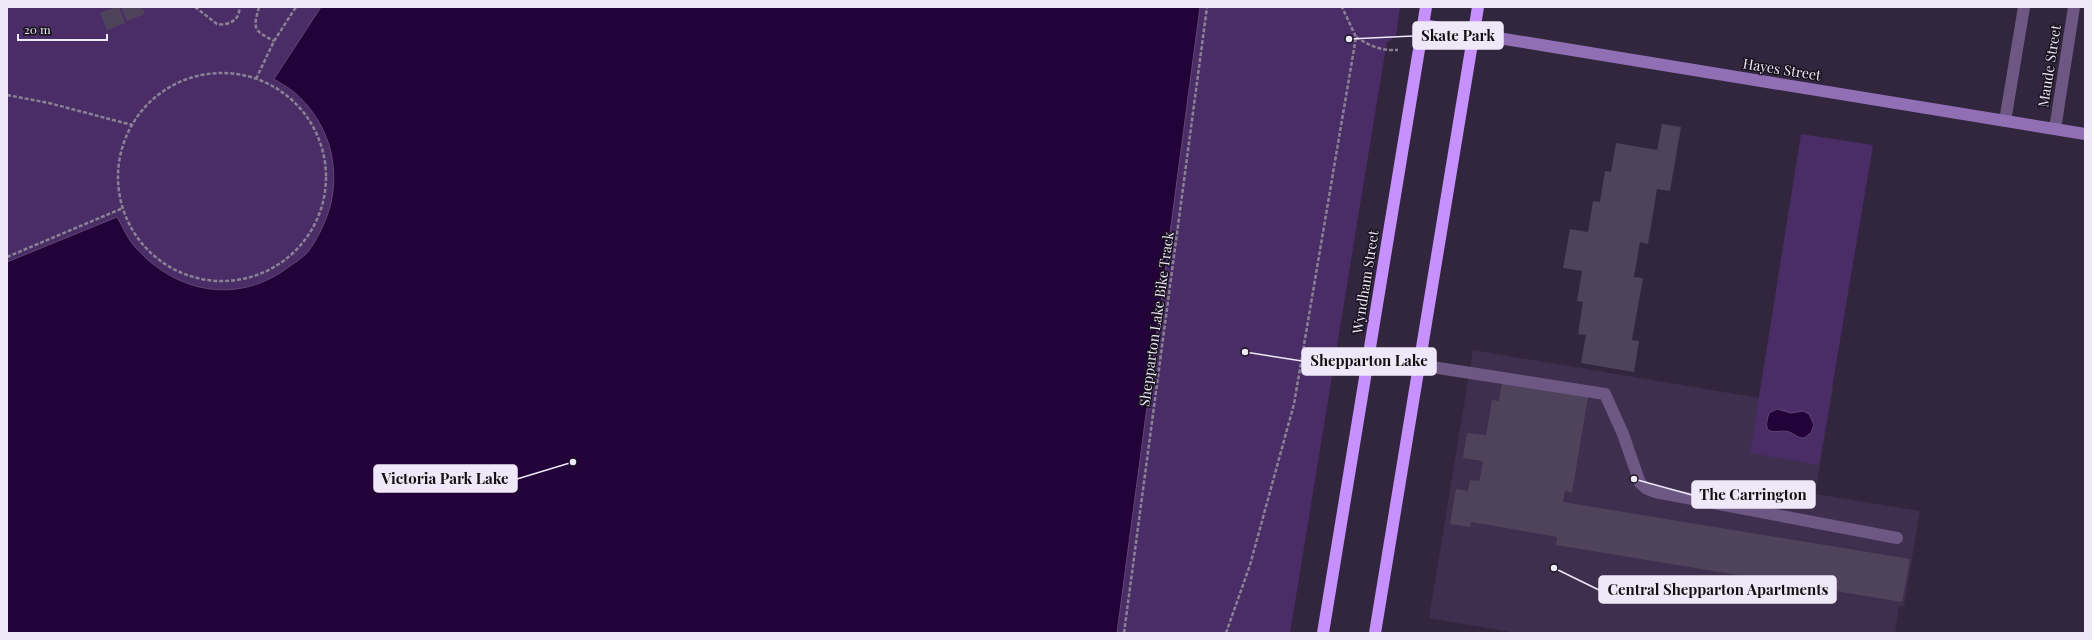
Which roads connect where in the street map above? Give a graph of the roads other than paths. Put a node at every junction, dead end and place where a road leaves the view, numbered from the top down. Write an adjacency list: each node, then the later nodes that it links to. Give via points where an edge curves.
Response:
1 (1426, 7): 5 (highway, Wyndham Street)
2 (1478, 7): 6 (highway)
3 (2024, 7): 7 (street)
4 (2074, 7): 8 (street, Maude Street)
5 (1423, 25): 6 (highway); 12 (highway, Wyndham Street)
6 (1474, 34): 7 (street, Hayes Street); 10 (highway)
7 (2005, 121): 8 (street, Hayes Street)
8 (2055, 129): 9 (street, Hayes Street)
9 (2085, 134)
10 (1419, 365): 11 (street, via 1605,394 1640,482 1655,492); 13 (highway)
11 (1897, 538)
12 (1323, 633)
13 (1375, 633)

